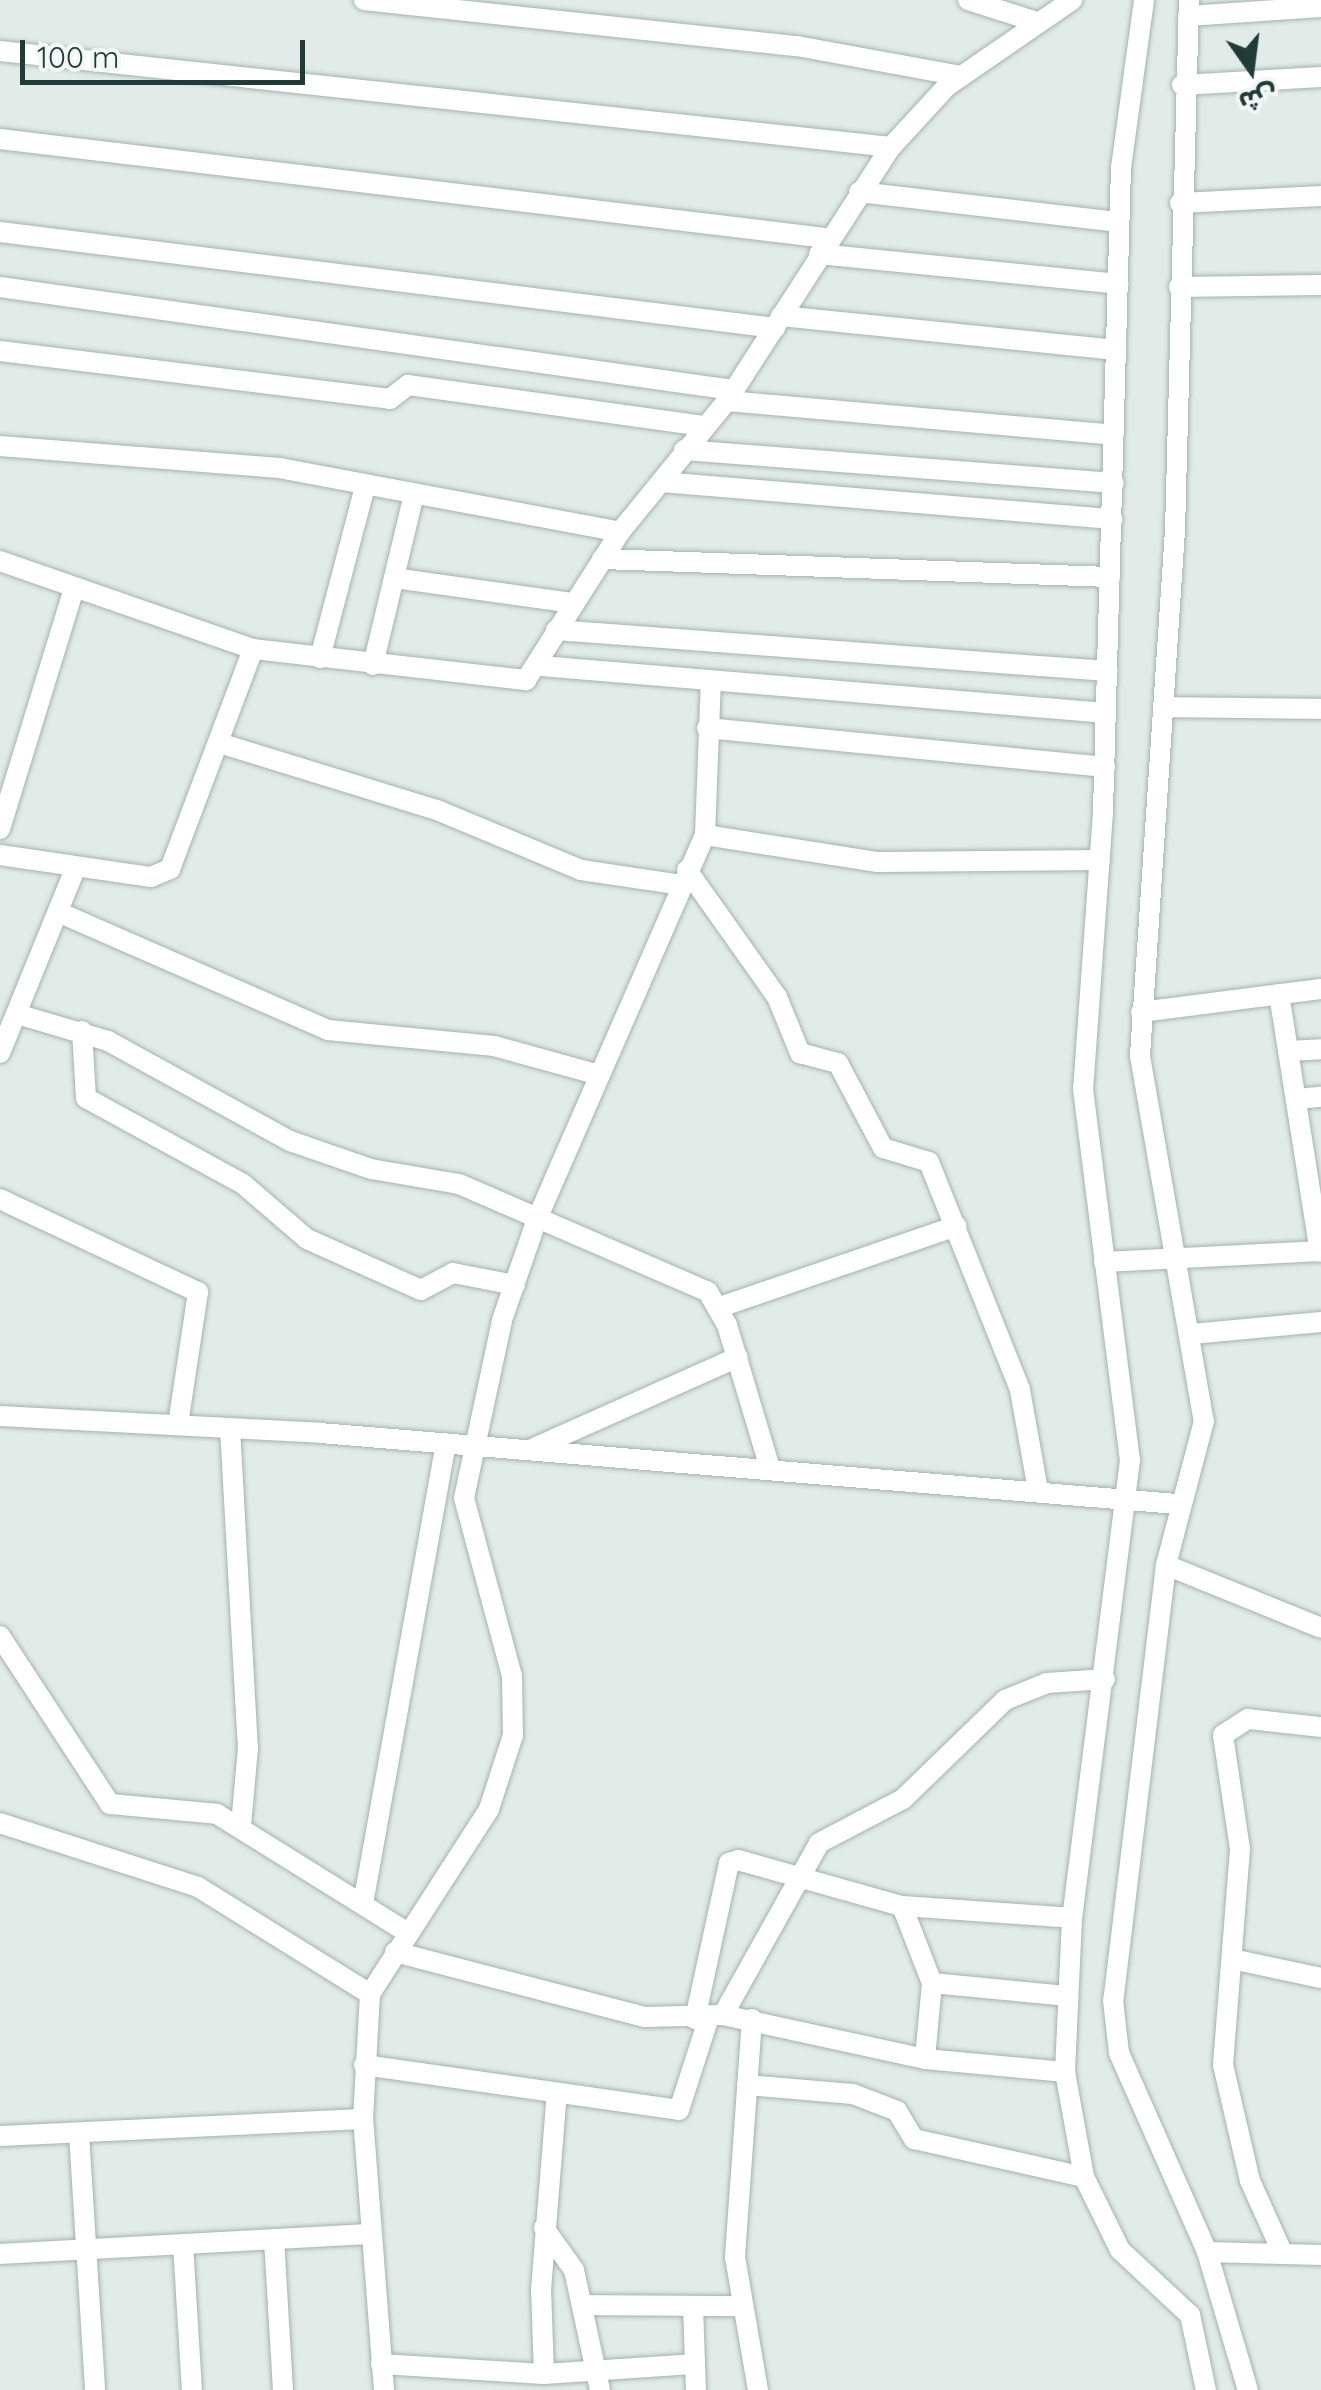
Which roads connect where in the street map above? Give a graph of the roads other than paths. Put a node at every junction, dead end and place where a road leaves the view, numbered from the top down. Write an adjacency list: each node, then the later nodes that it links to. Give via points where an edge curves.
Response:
1 (364, 0): 9 (street, via 797,46)
2 (968, 0): 7 (street)
3 (1072, 0): 7 (street)
4 (1144, 0): 17 (street)
5 (1321, 7): 6 (street)
6 (1188, 8): 11 (street)
7 (1034, 21): 9 (street)
8 (0, 52): 13 (street)
9 (961, 76): 13 (street)
10 (1321, 77): 11 (street)
11 (1182, 85): 16 (street)
12 (0, 139): 19 (street)
13 (891, 147): 14 (street)
14 (858, 192): 17 (street); 19 (street)
15 (1321, 196): 16 (street)
16 (1180, 202): 23 (street)
17 (1120, 222): 20 (street)
18 (0, 232): 24 (street)
19 (823, 246): 20 (street); 24 (street)
20 (1118, 284): 25 (street)
21 (1321, 285): 23 (street)
22 (0, 287): 27 (street)
23 (1179, 287): 51 (street)
24 (778, 322): 25 (street); 27 (street)
25 (1116, 350): 29 (street)
26 (0, 352): 28 (street, via 390,400 408,385)
27 (730, 396): 28 (street); 29 (street)
28 (704, 426): 31 (street)
29 (1114, 435): 33 (street)
30 (0, 446): 34 (street, via 279,468)
31 (684, 450): 32 (street); 33 (street)
32 (660, 482): 36 (street); 37 (street)
33 (1114, 483): 36 (street)
34 (365, 486): 35 (street); 46 (street)
35 (414, 494): 37 (street); 40 (street)
36 (1112, 519): 41 (street)
37 (620, 532): 38 (street)
38 (602, 559): 41 (street); 43 (street)
39 (0, 560): 42 (street)
40 (394, 578): 43 (street); 47 (street)
41 (1110, 578): 49 (street)
42 (74, 589): 45 (street); 57 (street)
43 (572, 603): 44 (street)
44 (556, 630): 48 (street); 49 (street)
45 (253, 649): 46 (street); 55 (street)
46 (320, 658): 47 (street)
47 (373, 664): 48 (street, via 517,684)
48 (541, 666): 50 (street)
49 (1107, 670): 53 (street)
50 (711, 681): 53 (street); 54 (street)
51 (1164, 708): 52 (street); 66 (street)
52 (1321, 709)
53 (1106, 713): 56 (street)
54 (708, 728): 56 (street); 58 (street)
55 (219, 743): 61 (street, via 170,869 151,877); 62 (street, via 438,810 581,870)
56 (1104, 767): 60 (street)
57 (0, 829)
58 (705, 835): 60 (street, via 878,862); 62 (street)
59 (0, 856): 61 (street)
60 (1100, 860): 81 (street, via 1084,1089)
61 (76, 867): 63 (street)
62 (682, 877): 72 (street); 78 (street, via 777,997 800,1053 838,1063 883,1148 929,1162)
63 (58, 912): 67 (street); 72 (street, via 328,1030 494,1046)
64 (1321, 988): 65 (street)
65 (1280, 994): 66 (street); 70 (street)
66 (1141, 1012): 80 (street, via 1154,1157)
67 (16, 1014): 68 (street); 71 (street)
68 (82, 1030): 77 (street, via 290,1141 371,1169 459,1184); 82 (street, via 86,1098 243,1184 307,1238 422,1290 452,1272)
69 (1321, 1048): 70 (street)
70 (1288, 1051): 73 (street)
71 (0, 1053)
72 (596, 1074): 77 (street)
73 (1296, 1098): 74 (street); 75 (street)
74 (1321, 1098)
75 (1313, 1160): 79 (street)
76 (0, 1199): 88 (street, via 198,1292)
77 (537, 1219): 82 (street); 83 (street, via 698,1287)
78 (957, 1226): 83 (street); 94 (street, via 1020,1390)
79 (1320, 1252): 80 (street)
80 (1178, 1254): 81 (street); 85 (street)
81 (1104, 1262): 95 (street, via 1130,1460)
82 (514, 1285): 91 (street)
83 (720, 1307): 86 (street)
84 (1321, 1322): 85 (street)
85 (1191, 1334): 96 (street, via 1202,1438)
86 (738, 1358): 92 (street); 93 (street)
87 (0, 1416): 88 (street)
88 (178, 1425): 89 (street)
89 (230, 1428): 90 (street); 103 (street, via 248,1748)
90 (446, 1443): 91 (street); 105 (street)
91 (478, 1445): 92 (street); 108 (street, via 464,1520 512,1676 512,1735 489,1809)
92 (533, 1449): 93 (street)
93 (770, 1468): 94 (street)
94 (1038, 1490): 95 (street)
95 (1126, 1501): 96 (street); 100 (street)
96 (1176, 1504): 97 (street)
97 (1166, 1566): 98 (street); 131 (street, via 1113,2000 1119,2053)
98 (1321, 1628)
99 (0, 1636): 103 (street, via 110,1804 180,1806)
100 (1105, 1679): 104 (street, via 1047,1683 1004,1700 904,1799 819,1843); 107 (street)
101 (1321, 1727): 110 (street, via 1248,1719 1224,1729 1238,1796)
102 (0, 1823): 113 (street, via 198,1887)
103 (241, 1825): 105 (street)
104 (800, 1878): 106 (street); 115 (street); 115 (street, via 729,1863)
105 (363, 1904): 108 (street)
106 (902, 1906): 107 (street); 112 (street)
107 (1072, 1918): 114 (street)
108 (408, 1933): 109 (street)
109 (395, 1952): 113 (street); 115 (street, via 596,2007)
110 (1237, 1960): 111 (street); 133 (street, via 1223,2065 1250,2181)
111 (1321, 1978)
112 (932, 1983): 114 (street); 117 (street)
113 (370, 1994): 118 (street)
114 (1068, 1996): 119 (street)
115 (709, 2017): 116 (street); 121 (street, via 680,2110)
116 (752, 2019): 117 (street); 120 (street)
117 (925, 2059): 119 (street)
118 (364, 2065): 121 (street); 122 (street)
119 (1065, 2072): 125 (street)
120 (747, 2086): 125 (street, via 852,2094 897,2110 914,2139); 137 (street, via 735,2257)
121 (557, 2093): 126 (street)
122 (363, 2119): 123 (street); 127 (street)
123 (80, 2134): 124 (street); 130 (street)
124 (0, 2136)
125 (1084, 2177): 148 (street, via 1120,2250 1190,2315)
126 (544, 2228): 135 (street, via 569,2260); 140 (street)
127 (368, 2234): 128 (street); 138 (street)
128 (274, 2239): 129 (street); 144 (street)
129 (184, 2244): 130 (street); 143 (street)
130 (86, 2249): 132 (street); 142 (street)
131 (1207, 2252): 133 (street); 149 (street)
132 (0, 2254)
133 (1283, 2254): 134 (street)
134 (1321, 2255)
135 (584, 2305): 136 (street); 141 (street)
136 (693, 2306): 137 (street); 139 (street)
137 (741, 2306): 147 (street)
138 (381, 2364): 140 (street); 145 (street)
139 (693, 2364): 141 (street); 146 (street)
140 (544, 2374): 141 (street)
141 (598, 2380)
142 (94, 2390)
143 (192, 2390)
144 (284, 2390)
145 (384, 2390)
146 (696, 2390)
147 (758, 2390)
148 (1206, 2390)
149 (1248, 2390)

